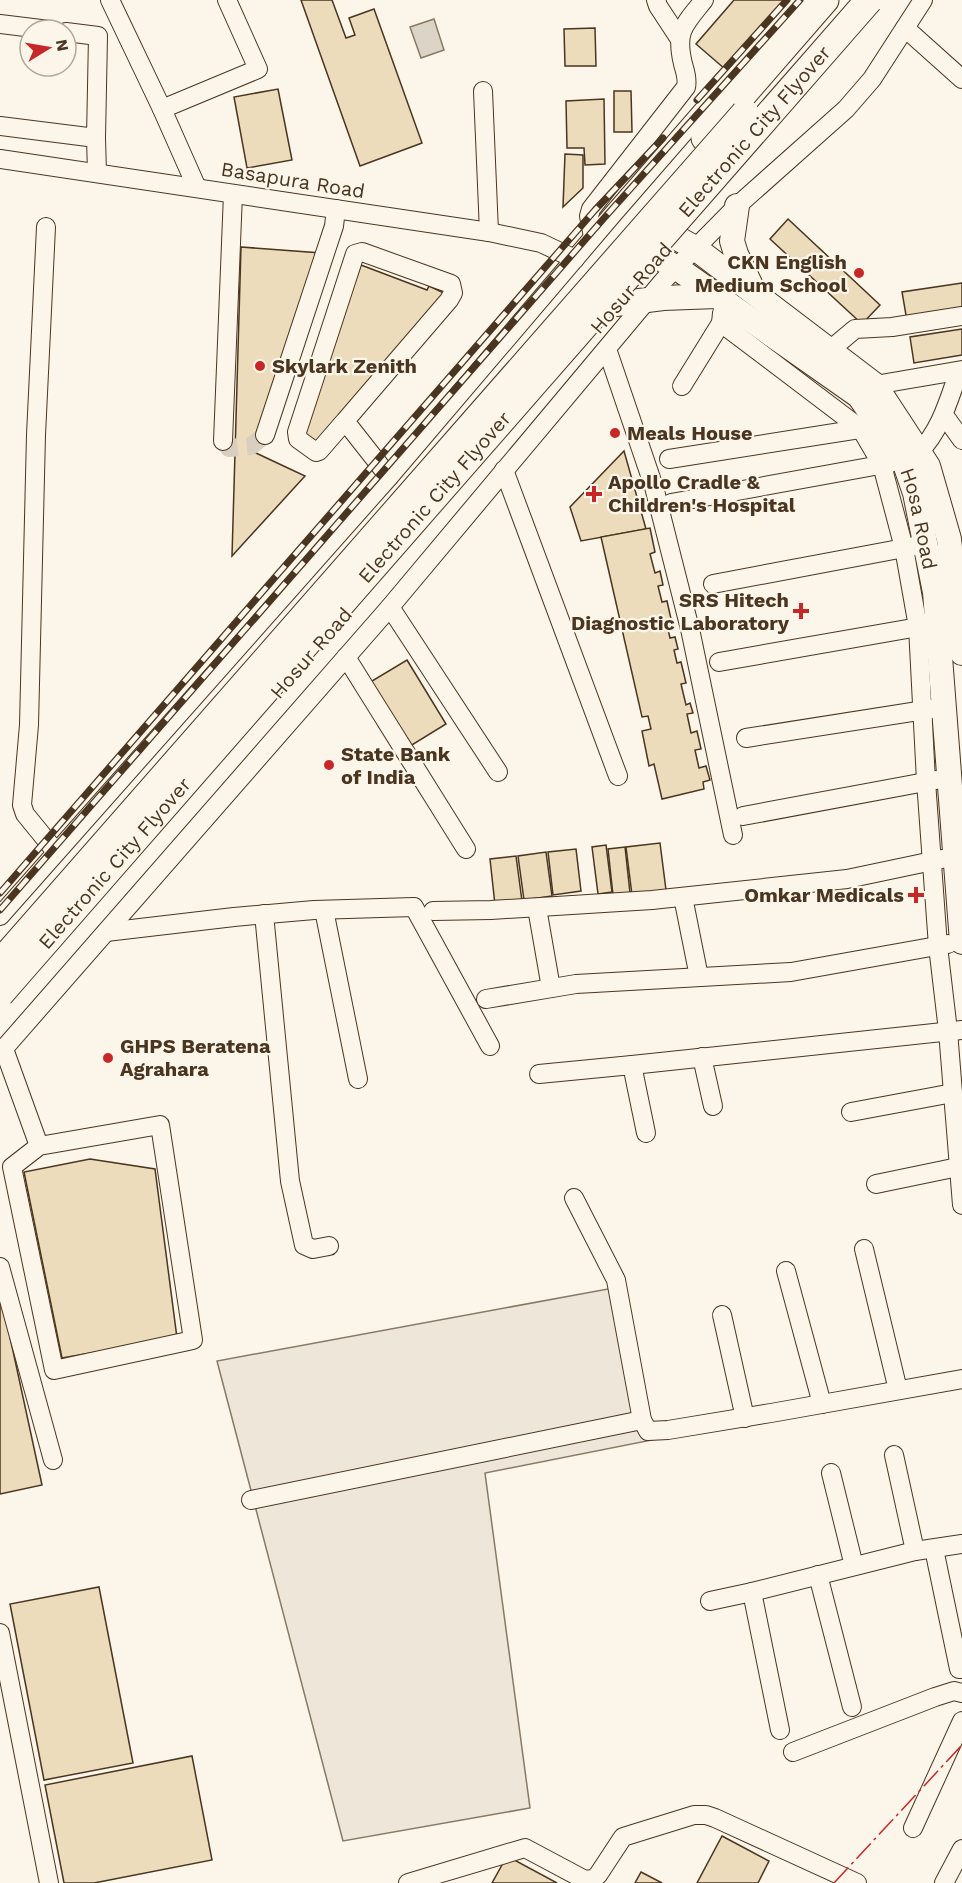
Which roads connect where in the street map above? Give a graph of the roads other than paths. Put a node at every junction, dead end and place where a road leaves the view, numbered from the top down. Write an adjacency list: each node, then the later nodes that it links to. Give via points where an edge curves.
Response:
1 (110, 0): 18 (street)
2 (227, 0): 18 (street, via 258,69)
3 (704, 0): 15 (street)
4 (799, 0): 27 (street)
5 (825, 0): 27 (highway, Hosur Road)
6 (844, 0): 82 (highway, Electronic City Flyover, bridge)
7 (869, 0): 85 (highway, Electronic City Flyover, bridge)
8 (882, 0): 31 (highway, Hosur Road)
9 (923, 0): 13 (street, Hosur Road)
10 (659, 2): 15 (street)
11 (0, 24): 12 (street)
12 (18, 26)
13 (905, 28): 16 (street); 25 (street, Hosur Road, via 872,79 846,109)
14 (78, 34): 20 (street, via 98,36)
15 (679, 38): 30 (street, via 686,87 590,211)
16 (962, 79)
17 (483, 91): 29 (street)
18 (162, 108): 23 (street)
19 (0, 126): 20 (street)
20 (96, 138): 22 (street)
21 (0, 159): 22 (street, Basapura Road)
22 (97, 173): 23 (street, Basapura Road)
23 (197, 188): 24 (street, Basapura Road)
24 (233, 194): 26 (street, Basapura Road); 48 (street)
25 (737, 206): 31 (street, Hosur Road); 33 (main road, via 732,241)
26 (336, 209): 29 (street, Basapura Road); 46 (street, via 334,226)
27 (623, 222): 30 (street); 31 (main road, Hosa Road); 78 (highway, Hosur Road)
28 (46, 226): 70 (street, via 29,725 22,805)
29 (489, 232): 32 (street, Basapura Road, via 541,243)
30 (593, 237): 32 (street)
31 (676, 252): 33 (main road, Hosa Road); 34 (street, Hosur Road); 35 (highway, Hosur Road); 36 (main road, Hosa Road)
32 (575, 259): 52 (street)
33 (755, 293): 39 (main road, Hosa Road)
34 (647, 300): 35 (main road); 36 (main road); 38 (street, Hosur Road)
35 (616, 304): 87 (highway, Hosur Road)
36 (721, 307): 42 (street); 45 (main road, Hosa Road, via 859,396)
37 (962, 316): 39 (street, via 855,329)
38 (607, 349): 51 (street, Hosur Road); 68 (street, via 654,487 690,629)
39 (830, 350): 41 (main road, Hosa Road)
40 (960, 370): 41 (street); 43 (street)
41 (875, 385): 50 (main road, Hosa Road)
42 (682, 386)
43 (944, 415): 47 (street); 50 (street, via 929,442)
44 (345, 421): 44 (street, via 319,451 298,439 297,432 355,254 362,252 451,284 453,293 449,300); 52 (street)
45 (870, 428): 49 (street); 50 (main road, Hosa Road)
46 (265, 435)
47 (962, 440)
48 (223, 441)
49 (669, 459)
50 (902, 459): 53 (street); 54 (main road, Hosa Road, via 915,493); 57 (main road, Hosa Road, via 928,466 949,539)
51 (504, 470): 56 (street, Hosur Road); 64 (street)
52 (389, 477): 70 (street)
53 (671, 503)
54 (914, 546): 55 (street); 57 (main road, Hosa Road)
55 (713, 584)
56 (390, 607): 59 (street, Hosur Road); 63 (street)
57 (944, 623): 58 (main road, Hosa Road); 60 (street); 61 (main road, Hosa Road)
58 (962, 653)
59 (346, 657): 69 (street); 79 (street, Hosur Road)
60 (719, 662)
61 (933, 708): 62 (street); 65 (main road, Hosa Road); 66 (street)
62 (746, 738)
63 (498, 772)
64 (618, 776)
65 (950, 777): 66 (street); 71 (main road, Hosa Road)
66 (926, 782): 67 (street); 72 (street)
67 (743, 816)
68 (733, 836)
69 (466, 849)
70 (56, 852): 78 (street)
71 (956, 857): 72 (street); 80 (main road, Hosa Road)
72 (933, 861): 73 (street, via 847,879); 80 (street)
73 (683, 897): 74 (street); 83 (street)
74 (537, 908): 76 (street); 84 (street)
75 (324, 910): 77 (street); 89 (street, via 414,907); 94 (street)
76 (433, 911)
77 (264, 914): 79 (street); 104 (street, via 290,1181 304,1245 313,1249)
78 (6, 921): 81 (highway, Hosur Road)
79 (106, 932): 90 (street, Hosur Road)
80 (954, 943): 83 (street, via 791,972); 88 (street)
81 (0, 946)
82 (0, 963)
83 (699, 977): 84 (street)
84 (551, 988): 86 (street)
85 (0, 994)
86 (486, 999)
87 (0, 1008)
88 (955, 1031): 91 (street); 95 (street)
89 (490, 1046)
90 (2, 1051): 99 (street)
91 (702, 1057): 92 (street); 96 (street)
92 (632, 1065): 93 (street); 98 (street)
93 (539, 1074)
94 (358, 1079)
95 (953, 1093): 97 (street); 100 (street)
96 (713, 1106)
97 (851, 1112)
98 (646, 1133)
99 (39, 1146): 99 (street, via 160,1125 193,1340 54,1370 12,1167)
100 (958, 1167): 101 (street); 103 (street)
101 (876, 1184)
102 (574, 1198): 113 (street, via 616,1280)
103 (962, 1205)
104 (329, 1246)
105 (864, 1249): 110 (street)
106 (0, 1267): 115 (street)
107 (786, 1271): 111 (street)
108 (723, 1315): 112 (street)
109 (962, 1379): 110 (street)
110 (898, 1390): 111 (street)
111 (822, 1404): 112 (street)
112 (745, 1418): 113 (street, via 648,1431)
113 (642, 1420): 117 (street)
114 (894, 1455): 120 (street)
115 (53, 1460)
116 (831, 1473): 121 (street)
117 (250, 1500)
118 (962, 1544): 119 (street)
119 (934, 1549): 120 (street); 126 (street)
120 (915, 1551): 121 (street)
121 (854, 1566): 122 (street)
122 (818, 1575): 123 (street); 128 (street)
123 (752, 1592): 124 (street); 130 (street)
124 (710, 1601)
125 (0, 1634): 134 (street)
126 (962, 1669)
127 (962, 1693): 131 (street, via 954,1691 935,1697)
128 (852, 1707)
129 (962, 1721): 132 (street)
130 (780, 1730)
131 (793, 1752)
132 (913, 1828)
133 (960, 1856): 137 (street)
134 (49, 1883)
135 (408, 1883): 136 (street, via 518,1848 525,1848 585,1880 592,1879 623,1837 694,1815 706,1815)
136 (857, 1883)
137 (944, 1883)

